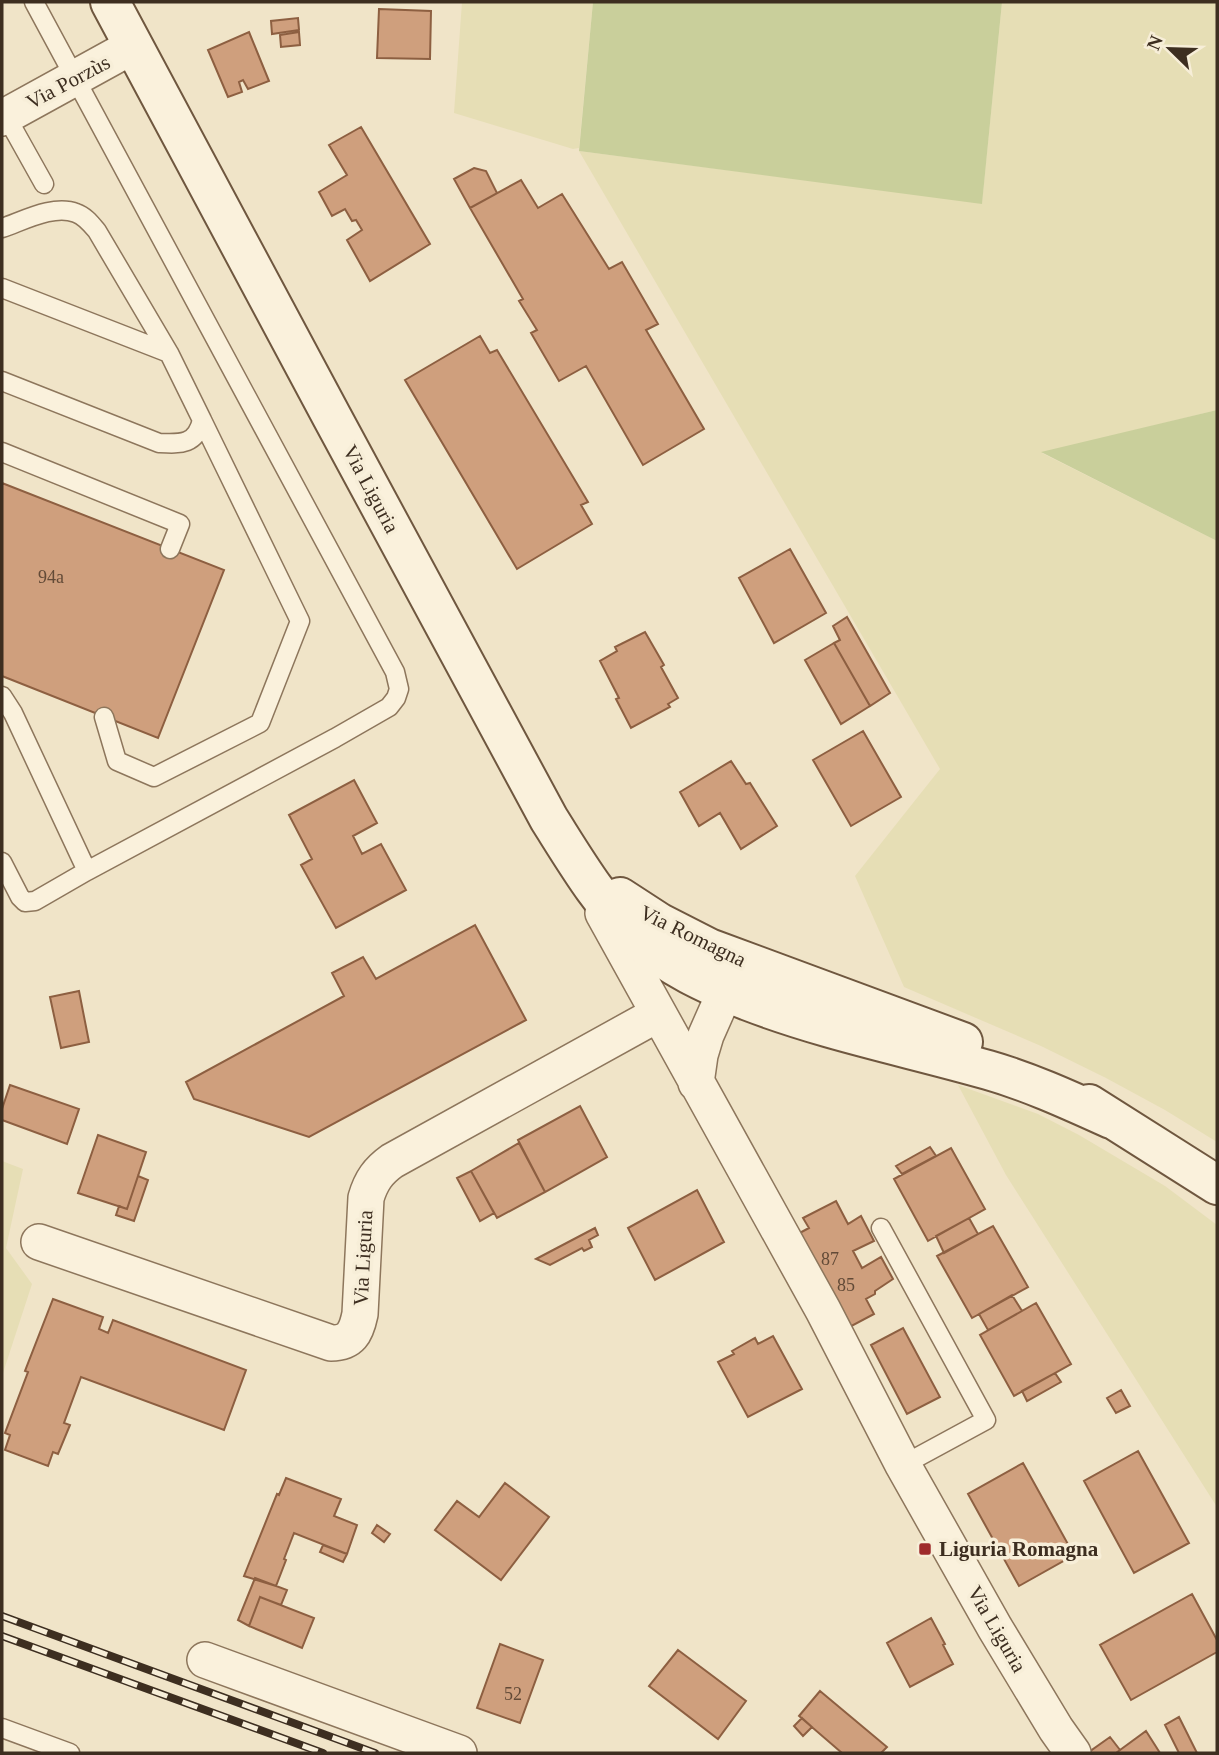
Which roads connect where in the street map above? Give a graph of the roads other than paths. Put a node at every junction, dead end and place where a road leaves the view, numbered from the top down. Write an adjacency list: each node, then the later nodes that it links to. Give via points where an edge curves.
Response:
1 (34, 2): 4 (lane)
2 (110, 2): 3 (main road, Via Liguria)
3 (134, 46): 4 (street, Via Porzùs); 16 (main road, Via Liguria, via 542,807)
4 (74, 79): 5 (street, Via Porzùs); 18 (lane, via 395,672 399,689 389,707)
5 (4, 117): 6 (lane)
6 (44, 184)
7 (2, 228): 9 (lane, via 60,211 76,212 87,219)
8 (2, 288): 9 (lane)
9 (169, 353): 11 (lane)
10 (2, 381): 11 (lane, via 159,443 191,440 200,431)
11 (202, 420): 15 (lane, via 300,621 260,723 153,777 117,761)
12 (2, 453): 13 (lane, via 180,524)
13 (170, 549)
14 (2, 696): 18 (lane)
15 (104, 717)
16 (575, 860): 20 (street, Via Liguria); 20 (main road, Via Romagna, via 618,896)
17 (2, 862): 18 (lane, via 25,902 35,901)
18 (87, 871)
19 (709, 948): 20 (main road, Via Romagna); 21 (street, via 720,966); 24 (main road, Via Romagna, via 1019,1064)
20 (653, 951): 21 (main road, Via Romagna); 22 (street, Via Liguria)
21 (725, 992): 23 (street, via 703,1045); 24 (main road, Via Romagna, via 840,1032 990,1071)
22 (658, 1013): 23 (street, Via Liguria); 27 (street, Via Liguria, via 392,1161 374,1176 366,1198 358,1326 343,1343 331,1343)
23 (696, 1083): 28 (street, Via Liguria, via 823,1310)
24 (1111, 1119): 25 (main road, Via Romagna)
25 (1217, 1185)
26 (881, 1228): 28 (lane, via 986,1420)
27 (39, 1242)
28 (903, 1465): 33 (street, Via Liguria, via 995,1628)
29 (205, 1660): 32 (street)
30 (2, 1728): 31 (lane)
31 (70, 1753)
32 (460, 1753)
33 (1073, 1753)

